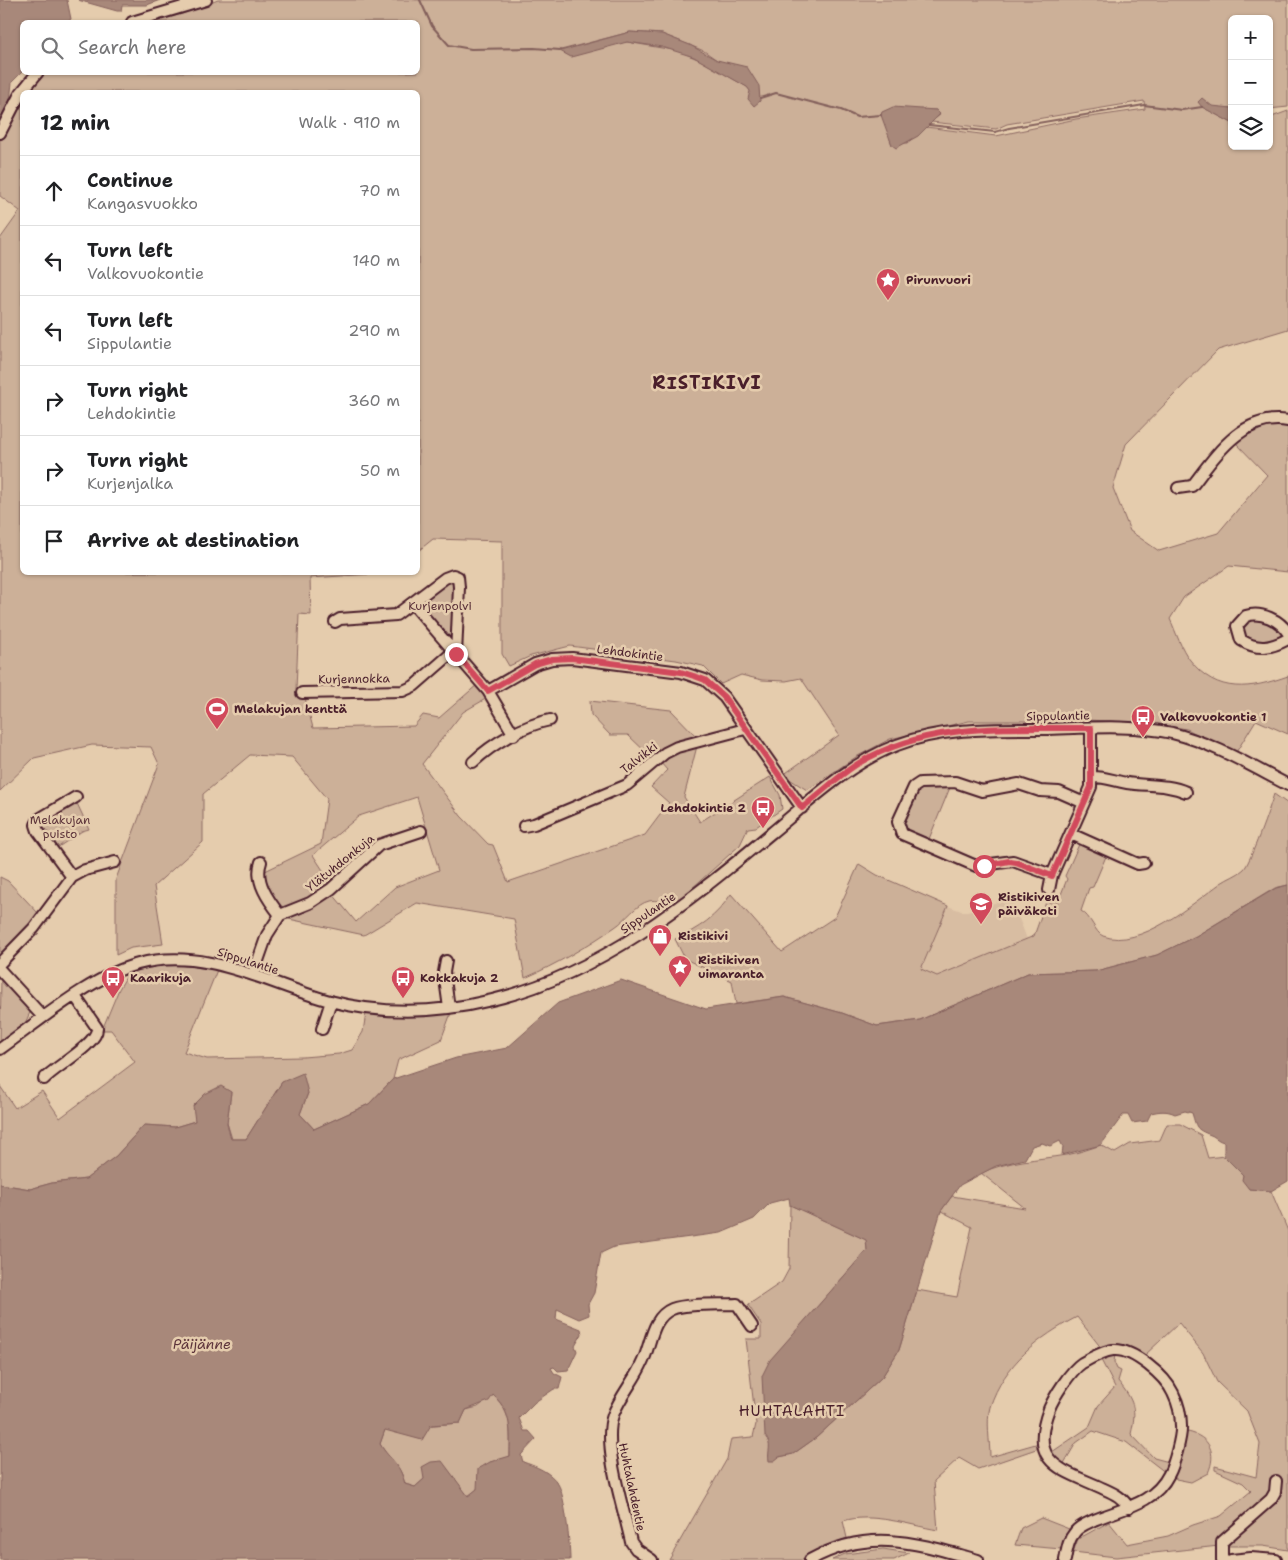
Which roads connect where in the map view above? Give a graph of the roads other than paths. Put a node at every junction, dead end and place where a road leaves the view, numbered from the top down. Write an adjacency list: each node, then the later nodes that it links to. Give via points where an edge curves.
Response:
1 (206, 0): 2 (street)
2 (139, 20)
3 (36, 75): 4 (street)
4 (23, 90)
5 (20, 94): 6 (street)
6 (0, 133)
7 (1288, 421): 8 (street, via 1273,419 1246,428 1224,446 1192,486)
8 (1178, 488)
9 (412, 604): 10 (street, via 388,617 340,619); 13 (street); 13 (street, via 445,578 458,577 460,587)
10 (335, 622)
11 (1288, 633): 12 (street, via 1279,624 1260,615 1246,616 1237,626 1241,640 1260,648 1273,647)
12 (1288, 639)
13 (454, 653): 14 (street); 15 (street, Kurjennokka, via 414,686 403,691)
14 (488, 691): 18 (street, Lehdokintie, via 535,664 552,659 572,658 681,672 705,680 713,687 724,697); 19 (street)
15 (302, 693)
16 (550, 720): 19 (street, via 538,722)
17 (1091, 728): 21 (street); 22 (street, Sippulantie, via 1153,730 1189,738); 26 (street, Sippulantie, via 963,730 920,738 893,746 858,763)
18 (745, 729): 26 (street, Lehdokintie); 27 (street, Talvikki, via 677,747 627,785)
19 (514, 735): 20 (street)
20 (473, 762)
21 (1093, 777): 23 (street, via 1107,776 1124,783 1177,788); 25 (street)
22 (1288, 786)
23 (1186, 792)
24 (76, 797): 34 (street, via 39,819 36,825)
25 (1084, 803): 29 (street); 33 (street, via 1059,792 1040,791 1013,783 982,791 954,782 920,784 914,787 898,822 902,834 976,866 1013,861)
26 (802, 808): 43 (street, Sippulantie, via 690,899 610,952 530,989)
27 (524, 826)
28 (421, 830): 36 (street, Ylätuhdonkuja, via 379,845 331,889 310,903)
29 (1070, 834): 32 (street, via 1138,864); 33 (street)
30 (115, 862): 34 (street)
31 (261, 862): 36 (street, via 261,884)
32 (1144, 863)
33 (1052, 876): 35 (street)
34 (72, 877): 38 (street, via 34,928)
35 (1049, 890)
36 (280, 915): 40 (street, via 267,935)
37 (446, 961): 43 (street, via 444,972)
38 (0, 963)
39 (0, 970): 44 (street)
40 (253, 975): 41 (street, Sippulantie, via 210,961 164,959 116,972); 42 (street, Sippulantie)
41 (76, 996): 44 (street, Sippulantie); 47 (street, via 97,1033 93,1040)
42 (331, 1001): 43 (street, Sippulantie, via 389,1010); 45 (street)
43 (449, 1008)
44 (44, 1017): 46 (street, Sippulantie)
45 (322, 1029)
46 (0, 1049)
47 (44, 1079)
48 (752, 1326): 51 (street, Huhtalahdentie, via 737,1304 680,1307 665,1313 655,1326 643,1361 614,1412 609,1429 610,1446 631,1542)
49 (1276, 1481): 55 (street, via 1271,1499 1222,1542)
50 (1129, 1508): 50 (street, via 1146,1501 1170,1473 1182,1428 1179,1409 1161,1376 1134,1356 1114,1350 1080,1364 1059,1392 1045,1420 1042,1443 1048,1460 1117,1495); 54 (street, via 1085,1524 1075,1531)
51 (652, 1560)
52 (810, 1560): 53 (street, via 849,1543 888,1540 910,1542)
53 (978, 1560)
54 (1065, 1560)
55 (1222, 1560)
56 (1232, 1560): 57 (street)
57 (1276, 1560)

